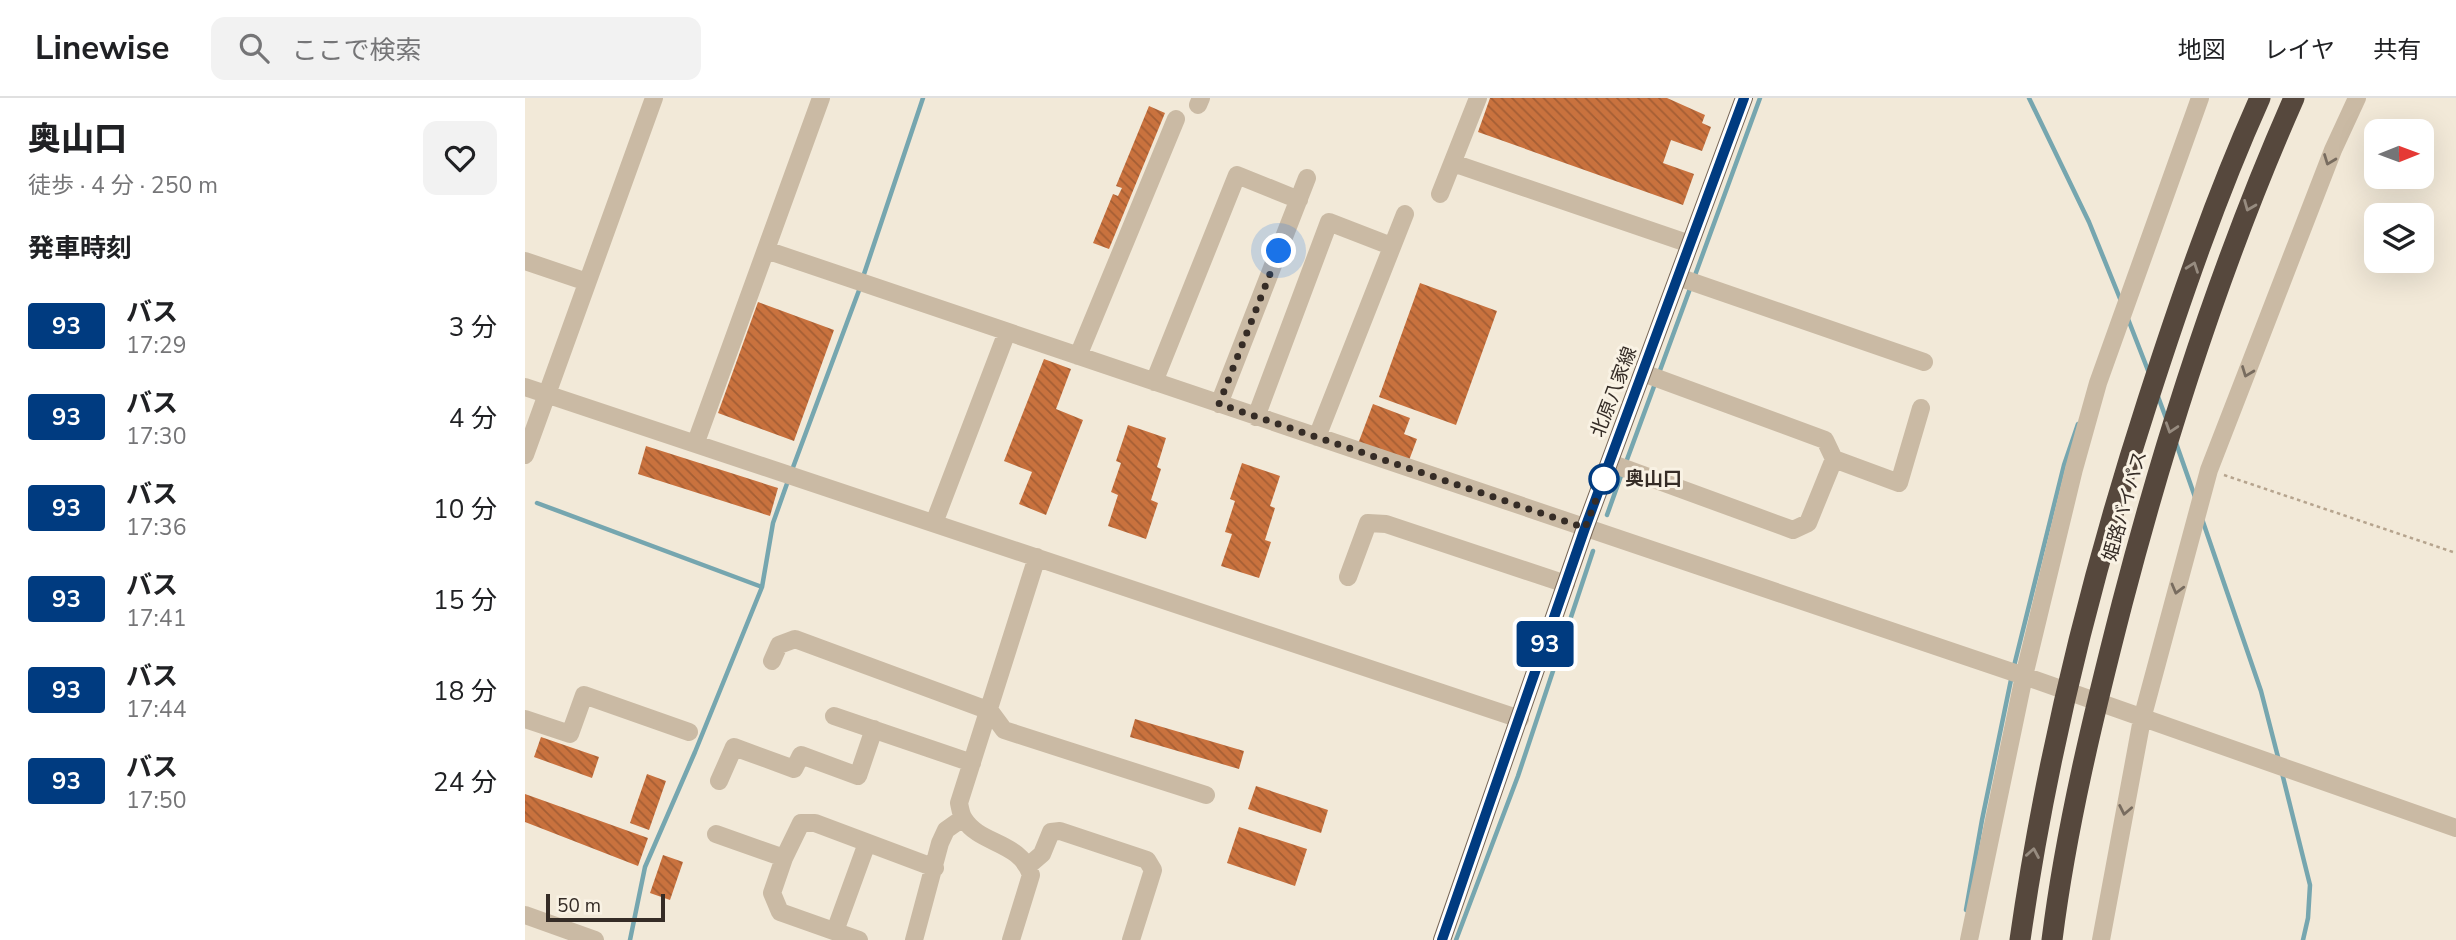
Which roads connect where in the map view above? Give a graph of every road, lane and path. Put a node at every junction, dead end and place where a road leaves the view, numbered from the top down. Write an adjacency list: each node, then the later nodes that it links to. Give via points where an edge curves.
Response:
1 (654, 98): 20 (street)
2 (821, 98): 17 (street)
3 (1478, 98): 10 (street)
4 (1744, 98): 15 (main road, 北原八家線)
5 (2200, 98): 44 (street, via 2098,383)
6 (2260, 98): 63 (highway, 姫路バイパス, one-way to 6, via 2061,712 2124,475 2205,233)
7 (2294, 98): 65 (highway, 姫路バイパス, one-way to 65, via 2235,242 2153,484 2092,720)
8 (2357, 98): 36 (street, one-way to 36)
9 (1176, 119): 22 (street)
10 (1453, 163): 12 (street); 15 (street)
11 (1307, 178): 13 (street)
12 (1440, 194)
13 (1299, 200): 25 (street, via 1237,174); 28 (street)
14 (1405, 214): 16 (street)
15 (1690, 244): 19 (main road, 北原八家線)
16 (1391, 246): 30 (street, via 1329,222); 31 (street)
17 (766, 250): 21 (street); 32 (street)
18 (525, 261): 20 (street)
19 (1678, 277): 23 (street); 24 (main road, 北原八家線)
20 (587, 282): 27 (street)
21 (1007, 332): 22 (street); 37 (street)
22 (1078, 356): 25 (street)
23 (1924, 362)
24 (1643, 373): 34 (street, via 1825,440); 35 (main road, 北原八家線)
25 (1154, 382): 28 (street)
26 (525, 387): 27 (street)
27 (546, 394): 32 (street); 33 (street)
28 (1219, 404): 30 (street)
29 (1921, 408): 34 (street, via 1899,483)
30 (1256, 416): 31 (street)
31 (1317, 438): 38 (street)
32 (696, 442): 37 (street)
33 (525, 455)
34 (1834, 459): 35 (street, via 1808,523 1794,530)
35 (1610, 463): 38 (main road, 北原八家線)
36 (2209, 470): 39 (path); 49 (street, one-way to 49)
37 (934, 523): 40 (street)
38 (1585, 528): 42 (main road, 北原八家線); 44 (street)
39 (2456, 554)
40 (1037, 557): 45 (street); 48 (street)
41 (1348, 577): 42 (street, via 1368,523 1386,524)
42 (1566, 584): 48 (main road, 北原八家線)
43 (772, 661): 45 (street, via 779,645 795,639)
44 (2024, 676): 49 (street); 66 (street)
45 (990, 711): 52 (street); 54 (street, via 1005,730)
46 (834, 716): 50 (street)
47 (525, 719): 51 (street, via 569,734 584,695)
48 (1520, 719): 72 (main road, 北原八家線)
49 (2142, 719): 56 (street); 73 (street, one-way to 73)
50 (874, 729): 52 (street); 53 (street, via 858,776 801,755 794,769 734,747)
51 (689, 732)
52 (972, 762): 55 (street, via 960,803)
53 (719, 781)
54 (1206, 795)
55 (963, 818): 60 (street, via 1019,854); 61 (street, via 946,830)
56 (2456, 828)
57 (716, 834): 59 (street)
58 (867, 843): 59 (street, via 815,823 801,823); 61 (street); 64 (street)
59 (784, 858): 64 (street, via 772,894 780,912)
60 (1028, 866): 70 (street, via 1031,875); 71 (street, via 1042,854 1051,832 1061,831 1147,860 1153,870)
61 (935, 868): 69 (street)
62 (525, 915): 67 (street)
63 (2021, 930)
64 (835, 931): 68 (street)
65 (2053, 933)
66 (1974, 939)
67 (596, 940)
68 (859, 940)
69 (914, 940)
70 (1011, 940)
71 (1131, 940)
72 (1442, 940)
73 (2101, 940)

